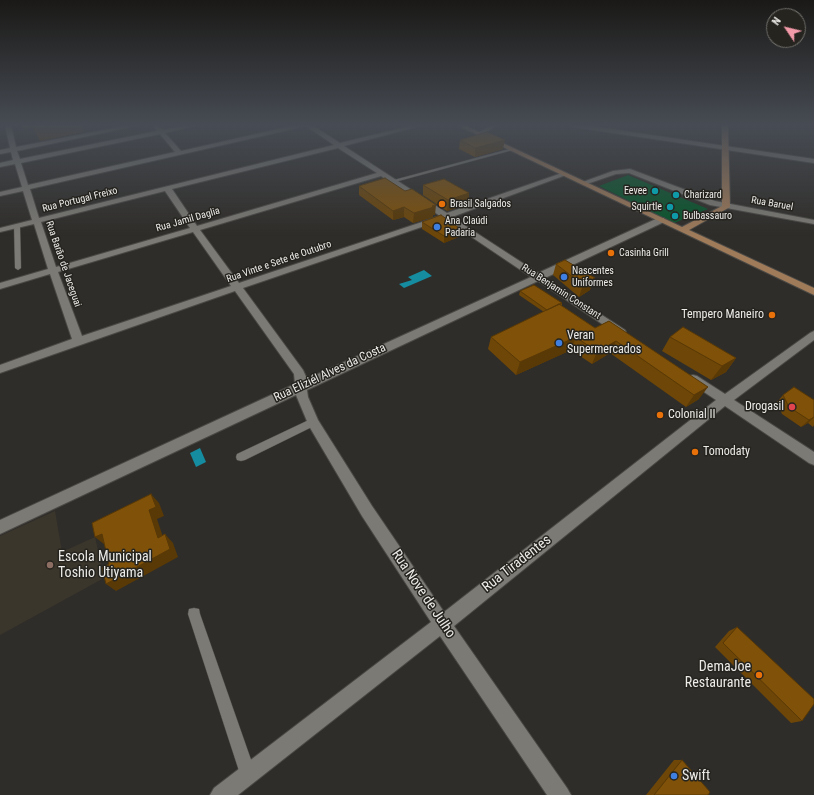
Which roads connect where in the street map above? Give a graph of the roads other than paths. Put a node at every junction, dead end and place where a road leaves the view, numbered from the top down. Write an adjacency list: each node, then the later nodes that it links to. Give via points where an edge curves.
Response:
1 (12, 162): 9 (street)
2 (17, 162): 14 (street, Rua Barão de Jaceguai)
3 (139, 162): 14 (street)
4 (274, 162): 15 (street, Rua Portugal Freixo)
5 (364, 162): 10 (street, Rua Benjamin Constant)
6 (465, 162): 12 (lane, via 442,163 408,173)
7 (538, 162): 11 (main road)
8 (725, 162): 17 (main road)
9 (0, 165)
10 (382, 174): 12 (street, Rua Benjamin Constant); 23 (street, Rua Jamil Daglia)
11 (564, 174): 13 (main road); 18 (street, Rua Vinte e Sete de Outubro)
12 (397, 180): 18 (street, Rua Benjamin Constant)
13 (584, 183): 17 (street, Rua Baruel, via 614,172 630,171); 19 (main road)
14 (26, 188): 16 (street); 20 (street, Rua Barão de Jaceguai)
15 (167, 188): 20 (street, Rua Portugal Freixo); 23 (street, Rua Nove de Julho)
16 (0, 194)
17 (726, 207): 21 (street, Rua Baruel); 25 (main road)
18 (447, 216): 28 (street, Rua Benjamin Constant); 30 (street, Rua Vinte e Sete de Outubro)
19 (661, 220): 25 (main road); 28 (street, Rua Eliziél Alves da Costa)
20 (37, 221): 22 (street, Rua Portugal Freixo); 27 (street, Rua Barão de Jaceguai)
21 (814, 222)
22 (17, 226): 24 (street, Rua Portugal Freixo); 26 (lane)
23 (195, 229): 27 (street, Rua Jamil Daglia); 30 (street, Rua Nove de Julho)
24 (0, 230)
25 (682, 230): 31 (main road)
26 (18, 268)
27 (53, 271): 29 (street, Rua Jamil Daglia); 34 (street, Rua Barão de Jaceguai)
28 (538, 278): 33 (street, Rua Benjamin Constant); 37 (street, Rua Eliziél Alves da Costa)
29 (0, 286)
30 (237, 288): 34 (street, Rua Vinte e Sete de Outubro); 37 (street, Rua Nove de Julho, via 299,373)
31 (814, 292)
32 (814, 335): 38 (street, Rua Tiradentes)
33 (632, 339)
34 (78, 341): 35 (street, Rua Vinte e Sete de Outubro)
35 (0, 369)
36 (685, 374): 38 (street)
37 (302, 385): 39 (street, Rua Nove de Julho, via 302,397); 42 (street, Rua Eliziél Alves da Costa)
38 (725, 400): 41 (street); 44 (street, Rua Tiradentes)
39 (313, 422): 40 (lane); 44 (street, Rua Nove de Julho, via 367,511)
40 (241, 457)
41 (814, 459)
42 (0, 527)
43 (194, 614): 45 (lane)
44 (442, 624): 45 (street, Rua Tiradentes); 47 (street, Rua Nove de Julho)
45 (248, 774): 46 (street, Rua Tiradentes)
46 (221, 795)
47 (560, 795)

